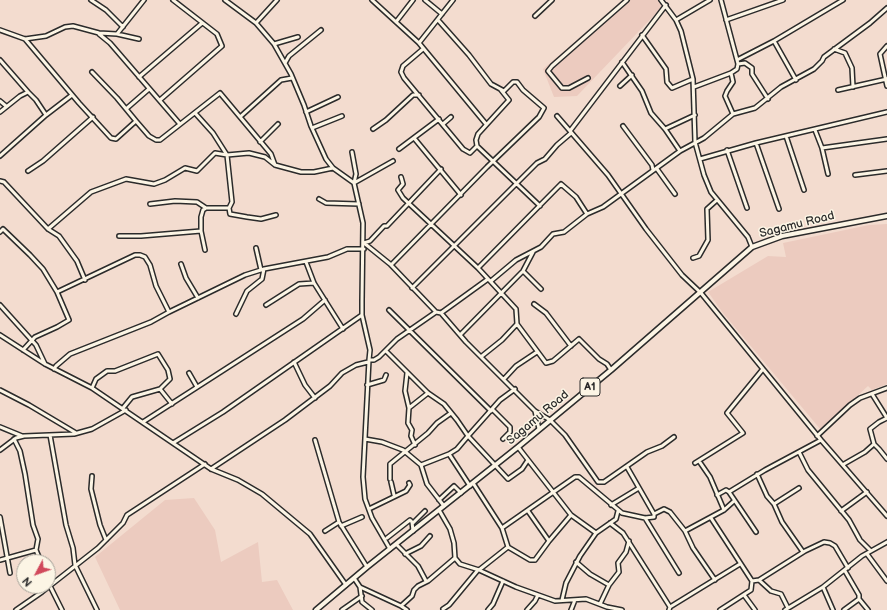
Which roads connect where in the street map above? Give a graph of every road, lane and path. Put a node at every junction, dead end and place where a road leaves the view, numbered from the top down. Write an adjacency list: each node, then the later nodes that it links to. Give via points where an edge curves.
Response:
1 (91, 0): 29 (street, via 106,10)
2 (144, 0): 29 (street)
3 (173, 0): 28 (street)
4 (225, 0): 27 (street)
5 (277, 0): 27 (street)
6 (372, 0): 26 (street)
7 (413, 0): 26 (street)
8 (425, 0): 21 (street)
9 (453, 0): 21 (street)
10 (552, 0): 22 (street)
11 (627, 0): 53 (street, via 548,71 562,88 569,88)
12 (661, 0): 18 (street)
13 (699, 0): 19 (street)
14 (710, 0): 19 (street)
15 (721, 0): 25 (street)
16 (783, 0): 25 (street)
17 (843, 0): 38 (street)
18 (666, 5): 24 (street); 34 (street)
19 (702, 5): 24 (street)
20 (887, 8): 43 (street)
21 (442, 14): 23 (street)
22 (535, 16)
23 (438, 20): 39 (street); 62 (street, via 491,84)
24 (676, 20): 54 (street)
25 (726, 20): 46 (street)
26 (396, 22): 39 (street)
27 (256, 23): 40 (street)
28 (201, 24): 51 (street); 69 (street, via 217,34 222,46)
29 (123, 27): 33 (street)
30 (0, 30): 36 (street)
31 (321, 30): 47 (street, via 289,56)
32 (99, 33): 33 (street); 36 (street, via 69,26 53,34); 51 (street)
33 (117, 34): 37 (street)
34 (642, 35): 45 (street); 54 (street, via 666,69 667,82 672,88)
35 (298, 37): 40 (street)
36 (25, 39): 65 (street)
37 (139, 39)
38 (774, 41): 46 (street); 55 (street)
39 (419, 43): 42 (street)
40 (274, 44): 47 (street)
41 (887, 46): 56 (street, via 880,54)
42 (423, 49): 66 (street, via 401,69 404,78); 90 (street)
43 (834, 49): 55 (street, via 824,56 814,69); 60 (street, via 845,53 852,68)
44 (0, 60): 64 (street)
45 (622, 62): 50 (street); 96 (street)
46 (738, 62): 49 (street, via 736,69); 68 (street, via 752,68 752,74)
47 (285, 63): 52 (street)
48 (92, 72): 72 (street)
49 (731, 73): 59 (street); 77 (street, via 733,82 725,96)
50 (632, 75): 57 (street); 94 (street, via 651,113)
51 (139, 77): 61 (street)
52 (292, 78): 74 (street); 83 (street, via 281,80)
53 (588, 78)
54 (693, 79): 59 (street)
55 (796, 80): 68 (street, via 781,87)
56 (886, 80): 58 (street); 60 (street)
57 (620, 86)
58 (887, 86)
59 (694, 87): 79 (street)
60 (853, 87): 63 (street)
61 (148, 89): 69 (street); 72 (street)
62 (501, 90): 90 (street, via 509,100); 113 (street, via 505,91 513,82 517,82 544,108 540,117)
63 (838, 90)
64 (28, 92): 71 (street); 78 (street)
65 (72, 95): 78 (street); 82 (street)
66 (419, 95): 85 (street); 93 (street, via 413,95)
67 (338, 97): 74 (street)
68 (768, 99): 77 (street, via 755,108)
69 (160, 100): 87 (street)
70 (0, 101): 71 (street)
71 (6, 106): 73 (street)
72 (126, 109): 86 (street)
73 (0, 112)
74 (306, 112): 92 (street)
75 (887, 112): 95 (street)
76 (195, 113): 83 (street, via 220,93); 87 (street); 109 (street)
77 (733, 114): 101 (street, via 704,138)
78 (46, 115): 110 (street)
79 (695, 115): 94 (street); 101 (street)
80 (342, 116): 92 (street)
81 (557, 116): 96 (street)
82 (93, 117): 86 (street, via 113,139); 118 (street)
83 (240, 117): 100 (street)
84 (451, 117): 89 (street)
85 (439, 119): 89 (street); 98 (street)
86 (136, 121): 87 (street, via 156,140 160,140)
87 (180, 123)
88 (278, 124): 100 (street)
89 (443, 124): 103 (street, via 463,149 470,153)
90 (486, 124): 103 (street, via 477,137)
91 (623, 126): 117 (street)
92 (312, 128): 115 (street, via 326,159)
93 (373, 129)
94 (665, 129): 107 (street)
95 (815, 130): 97 (street); 104 (street)
96 (571, 132): 125 (street); 127 (street)
97 (786, 136): 102 (street); 126 (street)
98 (414, 138): 105 (street); 116 (street)
99 (887, 139): 104 (street)
100 (260, 142): 114 (street, via 271,154)
101 (695, 142): 107 (street); 111 (street)
102 (756, 143): 106 (street); 139 (street)
103 (477, 146): 113 (street)
104 (822, 148): 120 (street)
105 (399, 149)
106 (727, 150): 111 (street); 138 (street)
107 (680, 151): 117 (street)
108 (352, 152): 124 (street, via 356,174)
109 (227, 154): 114 (street, via 249,153 265,157); 137 (street, via 232,202); 144 (street, via 215,153 197,171 185,168 154,184 126,179 91,192)
110 (0, 156)
111 (700, 159): 131 (street, via 704,176)
112 (393, 161): 124 (street)
113 (493, 162): 125 (street); 129 (street)
114 (275, 165): 115 (street, via 301,172)
115 (333, 168): 124 (street)
116 (441, 169): 129 (street); 134 (street)
117 (655, 169): 127 (street); 128 (street)
118 (28, 171)
119 (887, 171): 121 (street)
120 (828, 174)
121 (855, 175)
122 (401, 177): 134 (street, via 403,184 398,190)
123 (0, 181): 144 (street, via 4,182)
124 (354, 183): 133 (street)
125 (517, 184): 135 (street); 149 (street)
126 (804, 190)
127 (622, 194): 140 (street); 170 (street, via 682,275)
128 (675, 194)
129 (461, 195): 143 (street)
130 (319, 199): 133 (street, via 326,203)
131 (717, 200): 150 (street, via 748,238); 155 (street, via 706,209 708,240 699,256)
132 (150, 204): 136 (street, via 197,202)
133 (360, 204): 148 (street)
134 (408, 204): 143 (street); 148 (street, via 387,226)
135 (540, 206): 140 (street, via 562,184 576,197); 159 (street)
136 (206, 208): 137 (street); 145 (street, via 201,217)
137 (229, 208): 141 (street, via 230,214 247,217 261,219)
138 (747, 208)
139 (779, 210)
140 (587, 214): 154 (street, via 564,232 553,234)
141 (276, 215)
142 (887, 216): 150 (highway, Sagamu Road / A1, via 782,236)
143 (432, 225): 149 (street); 158 (street)
144 (48, 229): 163 (street, via 58,236 78,261)
145 (201, 231): 147 (street); 153 (street)
146 (0, 232): 168 (street, via 3,229 30,255 43,269)
147 (119, 236)
148 (364, 243): 152 (street); 158 (street)
149 (454, 246): 159 (street); 166 (street)
150 (752, 247): 170 (highway, Sagamu Road / A1)
151 (256, 248): 160 (street)
152 (364, 249): 156 (street, via 347,249); 181 (street)
153 (205, 250)
154 (533, 252): 161 (street); 164 (street, via 516,260)
155 (693, 258)
156 (306, 262): 160 (street); 165 (street)
157 (181, 264): 171 (street)
158 (391, 265): 166 (street)
159 (478, 268): 162 (street)
160 (262, 270): 171 (street, via 245,275); 180 (street, via 262,279 247,291)
161 (523, 272): 167 (street); 169 (street)
162 (488, 279): 164 (street); 179 (street)
163 (85, 280): 168 (street); 177 (street, via 140,255 150,265 156,286)
164 (491, 282): 169 (street)
165 (314, 283): 172 (street); 175 (street, via 299,284)
166 (412, 288): 178 (street)
167 (541, 289)
168 (56, 292): 187 (street, via 69,320)
169 (502, 292): 182 (street, via 516,308); 186 (street)
170 (701, 293): 197 (street); 198 (highway, Sagamu Road / A1)
171 (198, 298): 177 (street)
172 (325, 300): 183 (street); 204 (street, via 303,319)
173 (534, 304): 188 (street, via 546,313)
174 (0, 305): 187 (street)
175 (266, 305)
176 (389, 310): 184 (street)
177 (170, 312): 196 (street, via 70,354)
178 (436, 312): 179 (street); 184 (street)
179 (441, 313): 186 (street)
180 (236, 314)
181 (362, 315): 183 (street); 193 (street, via 370,350)
182 (517, 324): 191 (street); 192 (street)
183 (343, 329): 194 (street)
184 (411, 330): 190 (street); 216 (street)
185 (0, 335): 189 (street)
186 (460, 335): 192 (street)
187 (31, 340): 189 (street); 195 (street, via 44,358)
188 (571, 346): 191 (street, via 548,364); 198 (street, via 581,339)
189 (23, 350): 195 (street)
190 (386, 351): 193 (street, via 374,360); 200 (street)
191 (538, 352): 202 (street, via 516,366)
192 (482, 356): 202 (street)
193 (368, 361): 203 (street); 212 (street, via 342,373)
194 (294, 362): 212 (street, via 305,385); 235 (street, via 223,412)
195 (45, 364): 196 (street)
196 (54, 369): 205 (street)
197 (763, 369): 228 (street); 264 (street, via 727,413 743,433 697,462 710,477)
198 (611, 370): 220 (highway, Sagamu Road / A1)
199 (189, 373): 204 (street)
200 (407, 373): 210 (street); 214 (street, via 405,391)
201 (386, 375): 203 (street, via 384,380)
202 (504, 379): 208 (street)
203 (367, 385): 230 (street)
204 (197, 387): 213 (street)
205 (92, 388): 206 (street, via 96,379 107,371 115,372 158,354 168,370 170,379); 215 (street)
206 (160, 388): 213 (street); 215 (street, via 132,397)
207 (887, 388): 211 (street)
208 (515, 389): 216 (street); 217 (street)
209 (0, 390): 224 (street)
210 (428, 393): 214 (street); 218 (street)
211 (872, 394): 219 (street); 228 (street, via 850,405)
212 (315, 398): 252 (street)
213 (172, 404): 221 (street)
214 (409, 408): 237 (street, via 408,423)
215 (124, 409): 221 (street); 224 (street, via 92,429)
216 (492, 410): 227 (street); 231 (street, via 510,428 510,432)
217 (535, 411): 220 (street); 223 (street)
218 (451, 412): 227 (street); 237 (street)
219 (887, 418): 236 (street, via 870,429)
220 (550, 420): 223 (highway, Sagamu Road / A1); 251 (street, via 565,435 598,482 604,482)
221 (144, 422): 235 (street)
222 (0, 426): 226 (street)
223 (539, 429): 238 (highway, Sagamu Road / A1)
224 (76, 433): 225 (street)
225 (50, 435): 226 (street); 314 (street)
226 (22, 436): 232 (street)
227 (468, 436): 243 (street); 250 (street)
228 (817, 436): 234 (street)
229 (674, 437): 251 (street)
230 (365, 439): 241 (street, via 382,442); 270 (street, via 363,477 365,500)
231 (503, 439)
232 (14, 440): 240 (street); 303 (street, via 20,452 33,525 38,539)
233 (315, 440): 284 (street)
234 (821, 440): 242 (street); 248 (street)
235 (173, 443): 247 (street)
236 (874, 444): 245 (street); 248 (street)
237 (415, 445): 239 (street)
238 (518, 447): 246 (street); 250 (highway, Sagamu Road / A1)
239 (409, 449): 241 (street); 244 (street)
240 (0, 450)
241 (405, 452): 244 (street); 263 (street, via 390,464)
242 (799, 452): 253 (street); 276 (street, via 808,470)
243 (449, 454): 249 (street); 256 (street)
244 (409, 456): 249 (street)
245 (887, 459)
246 (528, 460): 250 (street, via 522,469 509,479); 259 (street)
247 (205, 464): 252 (street); 296 (street, via 127,514 123,523)
248 (844, 464): 261 (street)
249 (421, 465): 265 (street, via 424,479)
250 (496, 465): 256 (highway, Sagamu Road / A1)
251 (627, 467): 257 (street)
252 (211, 469): 328 (street, via 238,480 262,494 310,534)
253 (757, 474): 260 (street); 267 (street, via 764,492)
254 (92, 476): 296 (street, via 91,489)
255 (409, 483): 263 (street, via 406,491)
256 (472, 484): 262 (highway, Sagamu Road / A1); 288 (street)
257 (639, 488): 268 (street); 277 (street)
258 (799, 488): 267 (street)
259 (554, 492): 268 (street, via 578,477); 274 (street); 278 (street)
260 (729, 492): 264 (street, via 726,490); 266 (street)
261 (867, 492): 276 (street); 279 (street)
262 (461, 493): 265 (street, via 454,486); 269 (highway, Sagamu Road / A1)
263 (394, 495): 270 (street)
264 (717, 495): 272 (street)
265 (439, 500): 269 (street)
266 (734, 501): 272 (street); 292 (street)
267 (774, 504): 305 (street, via 782,522)
268 (612, 505): 275 (street)
269 (444, 506): 271 (highway, Sagamu Road / A1)
270 (369, 509): 302 (street)
271 (439, 510): 290 (highway, Sagamu Road / A1); 310 (street, via 450,529)
272 (724, 510): 283 (street)
273 (425, 511): 285 (street)
274 (528, 511): 288 (street); 297 (street)
275 (618, 511): 282 (street, via 628,516); 286 (street, via 616,519)
276 (841, 511): 304 (street, via 860,540)
277 (654, 514): 282 (street, via 654,517); 291 (street, via 664,509 670,512)
278 (571, 515): 293 (street); 297 (street)
279 (887, 516)
280 (0, 517): 309 (street)
281 (362, 517): 287 (street)
282 (645, 518): 319 (street)
283 (711, 518): 291 (street); 313 (street)
284 (339, 522): 287 (street); 289 (street)
285 (413, 523): 290 (street); 295 (street, via 410,520)
286 (610, 523): 293 (street); 298 (street)
287 (342, 526): 315 (street)
288 (502, 528): 301 (street)
289 (325, 531)
290 (413, 531): 300 (highway, Sagamu Road / A1)
291 (685, 531): 322 (street)
292 (756, 532)
293 (596, 533): 312 (street)
294 (430, 536): 307 (street, via 421,546)
295 (386, 538)
296 (106, 540): 314 (street)
297 (549, 541): 301 (street, via 535,560 530,560)
298 (629, 541): 329 (street, via 626,552 618,564 619,572); 343 (street)
299 (887, 542): 304 (street)
300 (396, 544): 302 (highway, Sagamu Road / A1); 307 (street)
301 (508, 547): 317 (street)
302 (390, 549): 315 (highway, Sagamu Road / A1)
303 (36, 550): 306 (street); 309 (street)
304 (871, 551): 308 (street)
305 (803, 552): 316 (street, via 824,542 830,542); 323 (street)
306 (38, 554)
307 (405, 554): 325 (street, via 418,566)
308 (867, 554): 316 (street); 324 (street)
309 (7, 557): 311 (street); 318 (street)
310 (455, 558): 317 (street, via 460,564); 325 (street)
311 (0, 560)
312 (576, 562): 329 (street); 338 (street, via 566,582)
313 (740, 564): 322 (street); 327 (street)
314 (75, 565): 321 (street); 347 (street)
315 (367, 567): 320 (highway, Sagamu Road / A1)
316 (847, 569): 331 (street); 337 (street)
317 (478, 570): 326 (street); 342 (street)
318 (10, 573)
319 (679, 573)
320 (354, 578): 328 (highway, Sagamu Road / A1); 330 (street)
321 (56, 579)
322 (715, 580): 343 (street)
323 (759, 580): 327 (street); 344 (street, via 771,591 781,594)
324 (887, 580)
325 (426, 581): 341 (street, via 414,590 412,596)
326 (503, 581): 334 (street); 352 (street)
327 (752, 581): 335 (street, via 751,590)
328 (346, 585): 348 (highway, Sagamu Road / A1)
329 (609, 585): 340 (street)
330 (360, 587): 336 (street); 341 (street)
331 (823, 587): 344 (street); 358 (street)
332 (36, 594): 345 (street)
333 (54, 594): 346 (street)
334 (538, 595): 338 (street, via 555,601); 353 (street)
335 (744, 595): 356 (street); 357 (street)
336 (362, 596): 349 (street); 350 (street, via 362,602)
337 (859, 599): 359 (street); 360 (street)
338 (562, 600): 339 (street)
339 (576, 600): 340 (street, via 586,599); 354 (street)
340 (600, 604): 355 (street)
341 (401, 606): 351 (street)
342 (443, 609)
343 (669, 609)
344 (786, 609)
345 (16, 610)
346 (62, 610)
347 (97, 610)
348 (316, 610)
349 (342, 610)
350 (372, 610)
351 (407, 610)
352 (488, 610)
353 (527, 610)
354 (571, 610)
355 (622, 610)
356 (720, 610)
357 (755, 610)
358 (833, 610)
359 (844, 610)
360 (868, 610)

